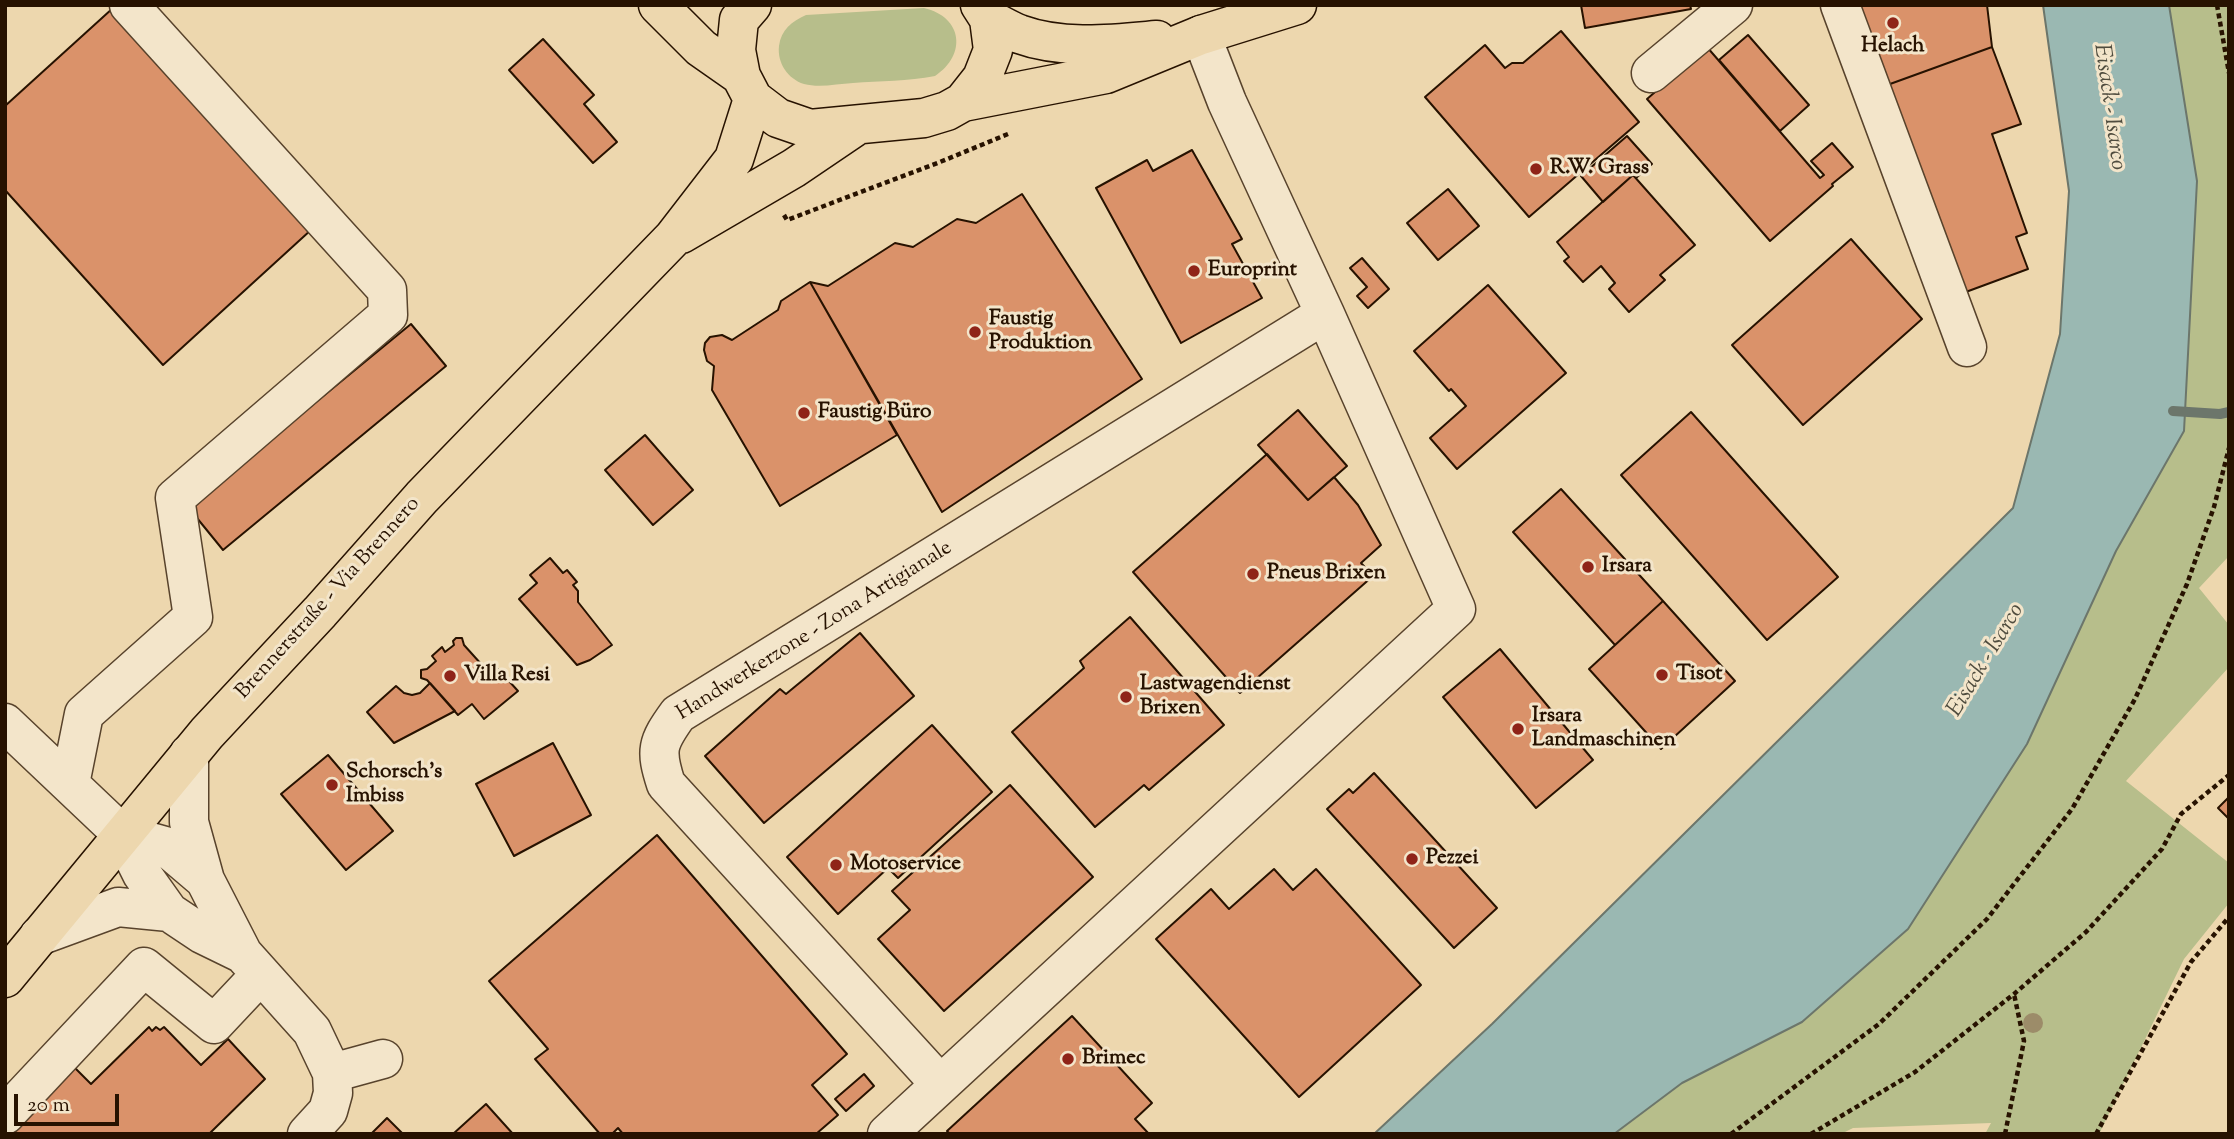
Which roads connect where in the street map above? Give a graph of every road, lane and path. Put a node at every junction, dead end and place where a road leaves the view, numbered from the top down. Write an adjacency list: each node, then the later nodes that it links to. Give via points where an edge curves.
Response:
1 (129, 5): 22 (street, via 387,290 388,315 175,498 193,617 84,715)
2 (658, 5): 12 (main road)
3 (752, 5): 12 (main road, Brennerstraße - Via Brennero, via 739,20 736,50)
4 (1297, 5): 9 (main road)
5 (1733, 5): 10 (street)
6 (1840, 5): 17 (street)
7 (2217, 5): 11 (path)
8 (985, 12): 9 (main road, via 1019,34 1102,46); 13 (main road, Brennerstraße - Via Brennero, via 993,50 982,78)
9 (1201, 35): 13 (main road, via 1106,74); 16 (street)
10 (1651, 73)
11 (2229, 73)
12 (747, 88): 14 (main road, Brennerstraße - Via Brennero, via 778,118 810,128); 15 (main road, Brennerstraße - Via Brennero, via 734,159)
13 (963, 102): 14 (main road, Brennerstraße - Via Brennero, via 925,118)
14 (859, 125): 15 (main road, Brennerstraße - Via Brennero, via 794,169)
15 (673, 239): 20 (main road, Brennerstraße - Via Brennero, via 422,497)
16 (1325, 314): 33 (street, via 1456,609); 33 (street, Handwerkerzone - Zona Artigianale, via 678,715 663,734 658,760 666,784)
17 (1967, 347)
18 (2229, 448): 37 (path, via 2187,584 2135,699 2072,809 1987,919 1889,1014)
19 (5, 723): 22 (street)
20 (189, 754): 23 (main road, Brennerstraße - Via Brennero); 24 (street, via 189,822)
21 (2229, 775): 30 (path, via 2180,814 2162,849 2086,932)
22 (70, 784): 23 (street)
23 (122, 834): 24 (street, via 165,846); 25 (street, via 142,874); 27 (main road, Brennerstraße - Via Brennero)
24 (220, 888): 28 (street)
25 (169, 912): 27 (street, via 118,907); 28 (street)
26 (2229, 917): 40 (path, via 2191,962)
27 (39, 936): 29 (main road, Brennerstraße - Via Brennero)
28 (252, 964): 32 (street, via 312,1031); 34 (street, via 214,1024 144,967)
29 (5, 978)
30 (2014, 994): 38 (path, via 1915,1072); 39 (path, via 2024,1041)
31 (383, 1059): 32 (street)
32 (332, 1073): 35 (street, via 328,1111)
33 (940, 1084): 36 (street)
34 (5, 1115)
35 (307, 1134)
36 (887, 1134)
37 (1731, 1134)
38 (1811, 1134)
39 (2005, 1134)
40 (2096, 1134)

